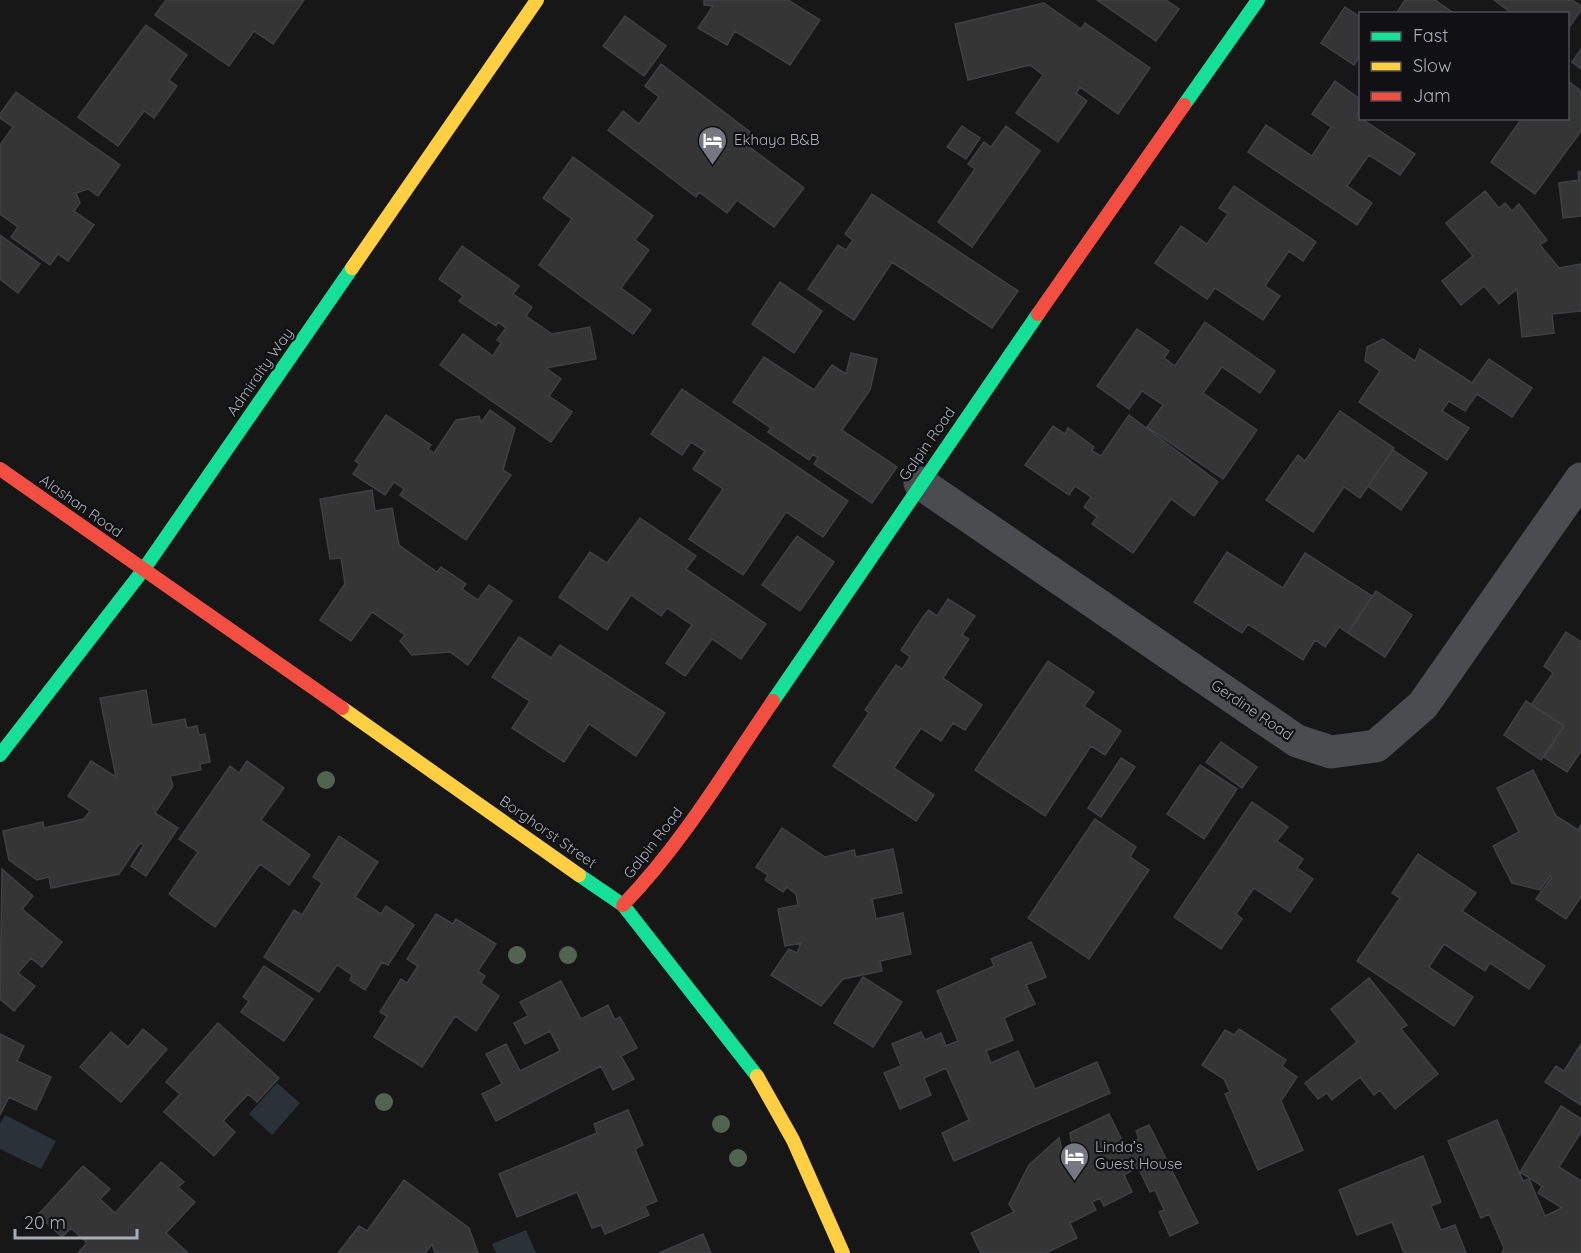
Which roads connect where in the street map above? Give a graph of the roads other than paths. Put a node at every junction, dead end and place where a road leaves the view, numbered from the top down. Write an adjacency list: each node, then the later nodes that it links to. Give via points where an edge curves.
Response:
1 (537, 0): 6 (street, Admiralty Way)
2 (1258, 0): 5 (street, Galpin Road)
3 (0, 469): 6 (street, Alashan Road)
4 (1581, 479): 5 (street, Gerdine Road, via 1423,705 1376,746 1331,752 1297,741)
5 (920, 483): 8 (street, Galpin Road, via 680,840)
6 (144, 569): 7 (street, Admiralty Way); 8 (street, Borghorst Street)
7 (0, 755)
8 (623, 905): 9 (street, Borghorst Street, via 753,1069 793,1140)
9 (843, 1253)

